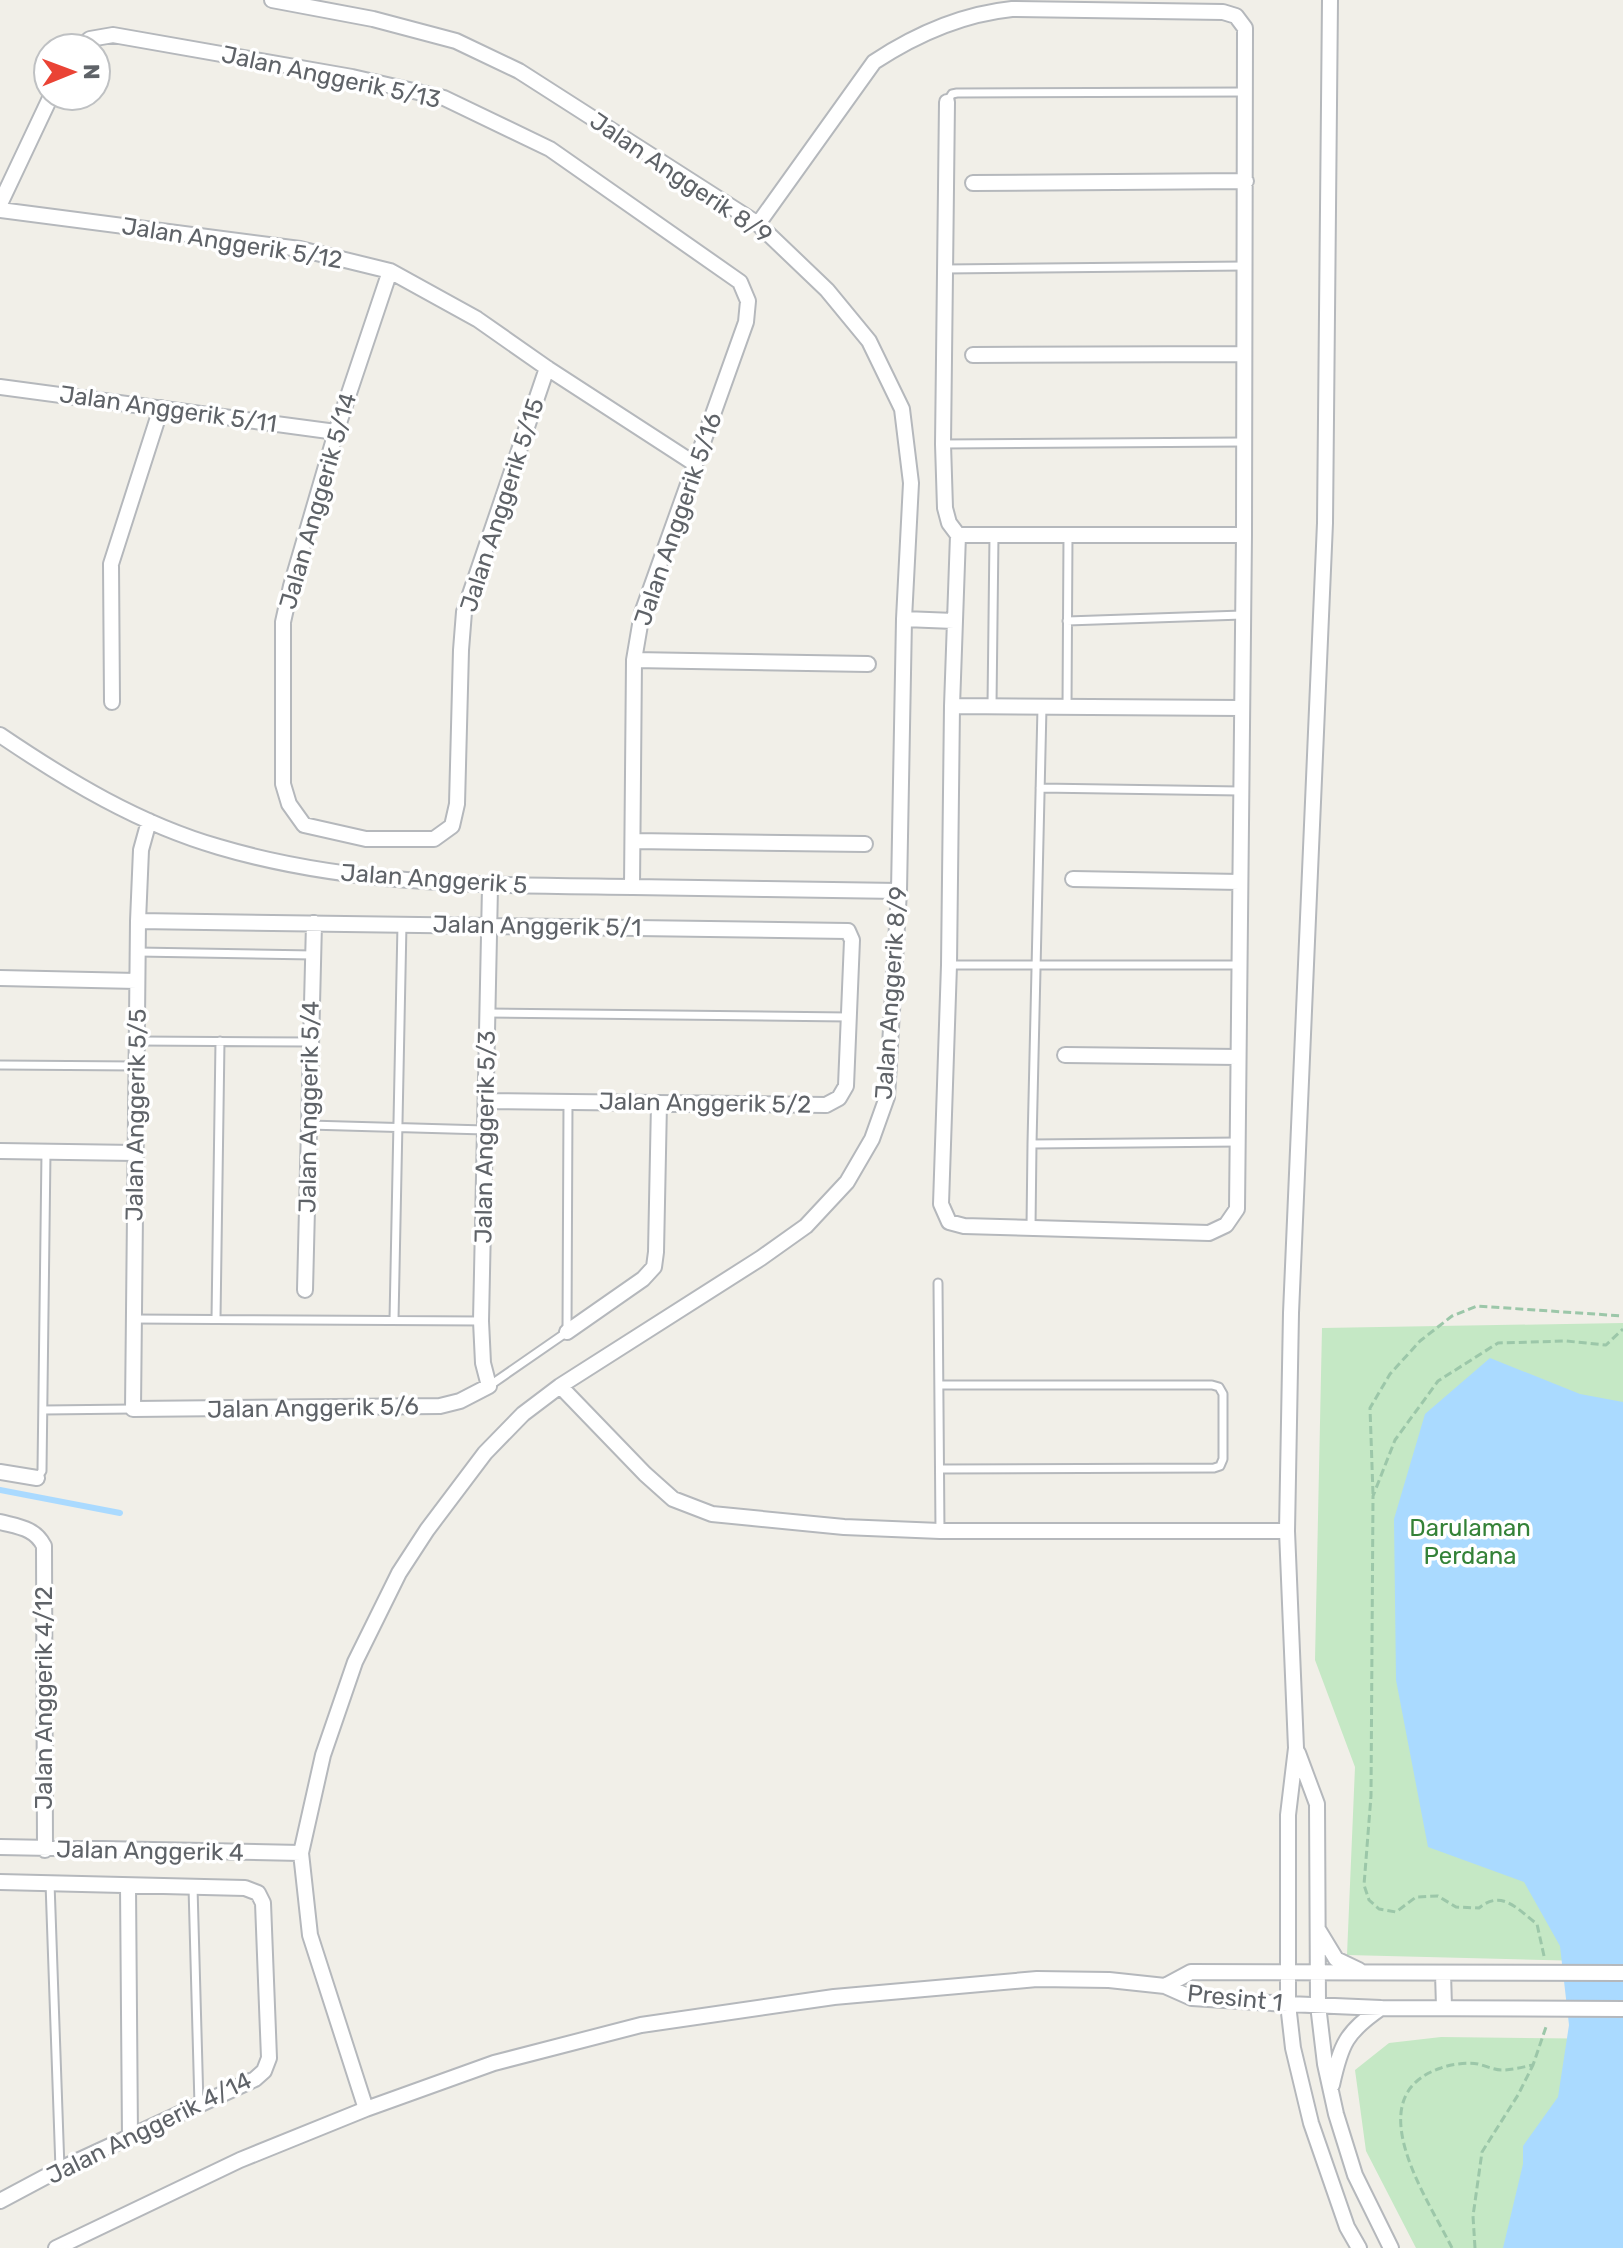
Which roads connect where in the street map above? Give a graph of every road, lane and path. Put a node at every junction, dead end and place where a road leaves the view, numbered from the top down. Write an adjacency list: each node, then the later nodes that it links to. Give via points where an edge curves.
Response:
1 (272, 0): 11 (street, Jalan Anggerik 8/9, via 456,41 519,71)
2 (1330, 0): 105 (street, via 1325,523 1291,1313)
3 (112, 35): 15 (street, Jalan Anggerik 5/13, via 444,98 550,149 740,282)
4 (1247, 92): 5 (lane, via 957,93); 7 (street); 11 (street, via 1245,28 1236,16 1223,12 984,12 895,48 874,62)
5 (947, 102): 13 (street)
6 (43, 112): 9 (street)
7 (1246, 181): 8 (street); 12 (street)
8 (973, 183)
9 (0, 204)
10 (0, 210): 14 (street, Jalan Anggerik 5/12, via 300,249)
11 (758, 224): 30 (street, Jalan Anggerik 8/9, via 827,290 869,341 902,409 911,483)
12 (1245, 266): 13 (lane); 16 (street)
13 (945, 269): 23 (street)
14 (390, 271): 18 (street, Jalan Anggerik 5/12, via 477,319); 21 (street, Jalan Anggerik 5/14)
15 (748, 301): 24 (street, Jalan Anggerik 5/16, via 746,322)
16 (1244, 354): 17 (street); 22 (street)
17 (973, 355)
18 (547, 368): 24 (street, Jalan Anggerik 5/12); 42 (street, Jalan Anggerik 5/15, via 464,612 452,826 434,839 366,839 304,825)
19 (0, 387): 20 (street, Jalan Anggerik 5/11)
20 (161, 408): 21 (street, Jalan Anggerik 5/11); 35 (street, via 111,564)
21 (336, 432): 42 (street, Jalan Anggerik 5/14, via 283,622)
22 (1243, 442): 23 (lane); 28 (street)
23 (943, 444): 25 (street, via 945,508)
24 (695, 464): 33 (street, Jalan Anggerik 5/16, via 642,613)
25 (958, 535): 26 (street); 31 (street)
26 (994, 535): 27 (street); 37 (lane)
27 (1068, 535): 28 (street); 32 (lane)
28 (1244, 535): 29 (street)
29 (1242, 615): 32 (lane); 40 (street)
30 (904, 619): 31 (street); 52 (street, Jalan Anggerik 8/9)
31 (954, 621): 36 (street)
32 (1067, 621): 39 (lane)
33 (634, 660): 34 (street); 46 (street, Jalan Anggerik 5/16)
34 (868, 664)
35 (112, 702)
36 (952, 706): 37 (street); 60 (street)
37 (992, 706): 38 (street)
38 (1042, 707): 39 (street); 43 (lane)
39 (1067, 707): 40 (street)
40 (1241, 708): 44 (street)
41 (0, 735): 45 (street, Jalan Anggerik 5, via 68,781)
42 (283, 784)
43 (1040, 788): 44 (lane); 59 (lane)
44 (1240, 791): 49 (street)
45 (149, 821): 50 (street, Jalan Anggerik 5, via 218,847 306,868); 53 (street, Jalan Anggerik 5/5, via 141,850)
46 (633, 841): 47 (street); 51 (street, Jalan Anggerik 5/16)
47 (865, 844)
48 (1073, 879): 49 (street)
49 (1240, 882): 61 (street)
50 (490, 887): 51 (street, Jalan Anggerik 5); 56 (street, Jalan Anggerik 5/3)
51 (632, 887): 52 (street, Jalan Anggerik 5)
52 (899, 891): 96 (street, Jalan Anggerik 8/9, via 887,1097 872,1139 847,1182 806,1226 773,1250)
53 (138, 921): 54 (street, Jalan Anggerik 5/1); 57 (street, Jalan Anggerik 5/5)
54 (314, 923): 55 (street, Jalan Anggerik 5/1); 58 (street, Jalan Anggerik 5/4)
55 (402, 924): 56 (street, Jalan Anggerik 5/1); 77 (lane)
56 (489, 925): 64 (street, Jalan Anggerik 5/3); 65 (street, Jalan Anggerik 5/1, via 848,931)
57 (138, 952): 58 (lane); 63 (street, Jalan Anggerik 5/5)
58 (313, 955): 68 (street, Jalan Anggerik 5/4)
59 (1036, 964): 60 (lane); 61 (lane); 80 (lane)
60 (949, 965): 84 (street, via 941,1204 949,1222 964,1226)
61 (1238, 965): 70 (street)
62 (0, 978): 63 (street)
63 (137, 981): 66 (street, Jalan Anggerik 5/5)
64 (487, 1013): 65 (lane); 73 (street, Jalan Anggerik 5/3)
65 (848, 1017): 75 (street, Jalan Anggerik 5/2, via 846,1086 826,1105)
66 (137, 1041): 67 (lane); 72 (street, Jalan Anggerik 5/5)
67 (220, 1041): 68 (lane); 89 (lane)
68 (311, 1042): 76 (street, Jalan Anggerik 5/4)
69 (1065, 1055): 70 (street)
70 (1238, 1057): 79 (street)
71 (0, 1065): 72 (lane)
72 (136, 1066): 83 (street, Jalan Anggerik 5/5)
73 (486, 1101): 74 (street, Jalan Anggerik 5/2); 78 (street, Jalan Anggerik 5/3)
74 (568, 1102): 75 (street, Jalan Anggerik 5/2); 93 (lane)
75 (659, 1103): 93 (street, via 654,1267)
76 (309, 1125): 77 (lane); 86 (street, Jalan Anggerik 5/4)
77 (399, 1128): 78 (lane); 90 (lane)
78 (485, 1130): 91 (street, Jalan Anggerik 5/3)
79 (1239, 1142): 80 (lane); 84 (street, via 1237,1209 1226,1225 1209,1233)
80 (1032, 1144): 84 (lane)
81 (0, 1151): 82 (street)
82 (46, 1152): 83 (street); 98 (lane)
83 (136, 1153): 88 (street, Jalan Anggerik 5/5)
84 (1031, 1227)
85 (938, 1283): 94 (lane)
86 (305, 1290)
87 (1623, 1316): 102 (path, via 1477,1306 1452,1316 1390,1374 1370,1408)
88 (134, 1319): 89 (lane); 97 (street, Jalan Anggerik 5/5)
89 (216, 1319): 90 (lane)
90 (394, 1320): 91 (lane)
91 (481, 1321): 95 (street, Jalan Anggerik 5/3)
92 (1623, 1329): 102 (path, via 1606,1345 1498,1343 1438,1381 1395,1440)
93 (567, 1332): 95 (lane)
94 (939, 1385): 99 (lane); 99 (lane, via 1212,1385 1223,1394 1223,1459 1214,1468)
95 (489, 1386): 97 (street, Jalan Anggerik 5/6, via 440,1406)
96 (560, 1386): 104 (street, via 645,1474 690,1507 744,1518); 109 (street, Jalan Anggerik 8/9, via 485,1453 399,1573 355,1662 323,1755)
97 (133, 1409): 98 (lane)
98 (44, 1410): 101 (lane, via 42,1471)
99 (940, 1469): 104 (lane)
100 (0, 1472): 101 (street)
101 (37, 1478)
102 (1373, 1496): 115 (path, via 1371,1796 1364,1885 1369,1900 1379,1909 1396,1912 1416,1897 1438,1896 1456,1907 1479,1908 1489,1900 1505,1900 1537,1924)
103 (0, 1522): 108 (street, Jalan Anggerik 4/12, via 38,1534 44,1546)
104 (940, 1531): 105 (street)
105 (1287, 1531): 106 (street)
106 (1296, 1748): 114 (street, via 1317,1804); 119 (street, via 1288,1815)
107 (0, 1847): 108 (street, Jalan Anggerik 4)
108 (45, 1850): 109 (street, Jalan Anggerik 4)
109 (301, 1853): 131 (street, Jalan Anggerik 8/9, via 310,1935)
110 (0, 1882): 111 (street)
111 (50, 1883): 112 (street); 133 (lane)
112 (128, 1886): 113 (street); 132 (street)
113 (193, 1887): 130 (lane); 130 (street, Jalan Anggerik 4/14, via 245,1888 258,1893 263,1903 269,2058 255,2079)
114 (1317, 1927): 116 (street); 120 (street, via 1336,1959)
115 (1554, 1972): 117 (street, Presint 1); 118 (street, Presint 1)
116 (1317, 1973): 119 (street, Presint 1); 120 (street, Presint 1); 123 (street)
117 (1443, 1973): 120 (street, Presint 1); 124 (street)
118 (1623, 1973)
119 (1288, 1974): 121 (street, Presint 1, via 1191,1972); 122 (street)
120 (1369, 1974)
121 (1165, 1986): 122 (street, Presint 1, via 1192,1998); 131 (street, via 1037,1979 834,1997 641,2025 494,2063)
122 (1288, 2004): 123 (street, Presint 1); 136 (street, via 1311,2123)
123 (1318, 2005): 125 (street, Presint 1); 129 (street)
124 (1444, 2007): 125 (street, Presint 1); 126 (street, Presint 1)
125 (1381, 2008): 129 (street, via 1339,2051)
126 (1555, 2008): 127 (street, Presint 1); 128 (path)
127 (1623, 2009)
128 (1533, 2065): 138 (path, via 1440,2068 1410,2086 1401,2104 1400,2126 1412,2170); 139 (path, via 1482,2152 1473,2216)
129 (1331, 2091): 137 (street, via 1355,2175)
130 (199, 2106): 132 (street, Jalan Anggerik 4/14)
131 (366, 2109): 135 (street, via 240,2160)
132 (130, 2137): 133 (street, Jalan Anggerik 4/14)
133 (60, 2169): 134 (street, Jalan Anggerik 4/14)
134 (0, 2201)
135 (56, 2248)
136 (1359, 2248)
137 (1391, 2248)
138 (1452, 2248)
139 (1475, 2248)

